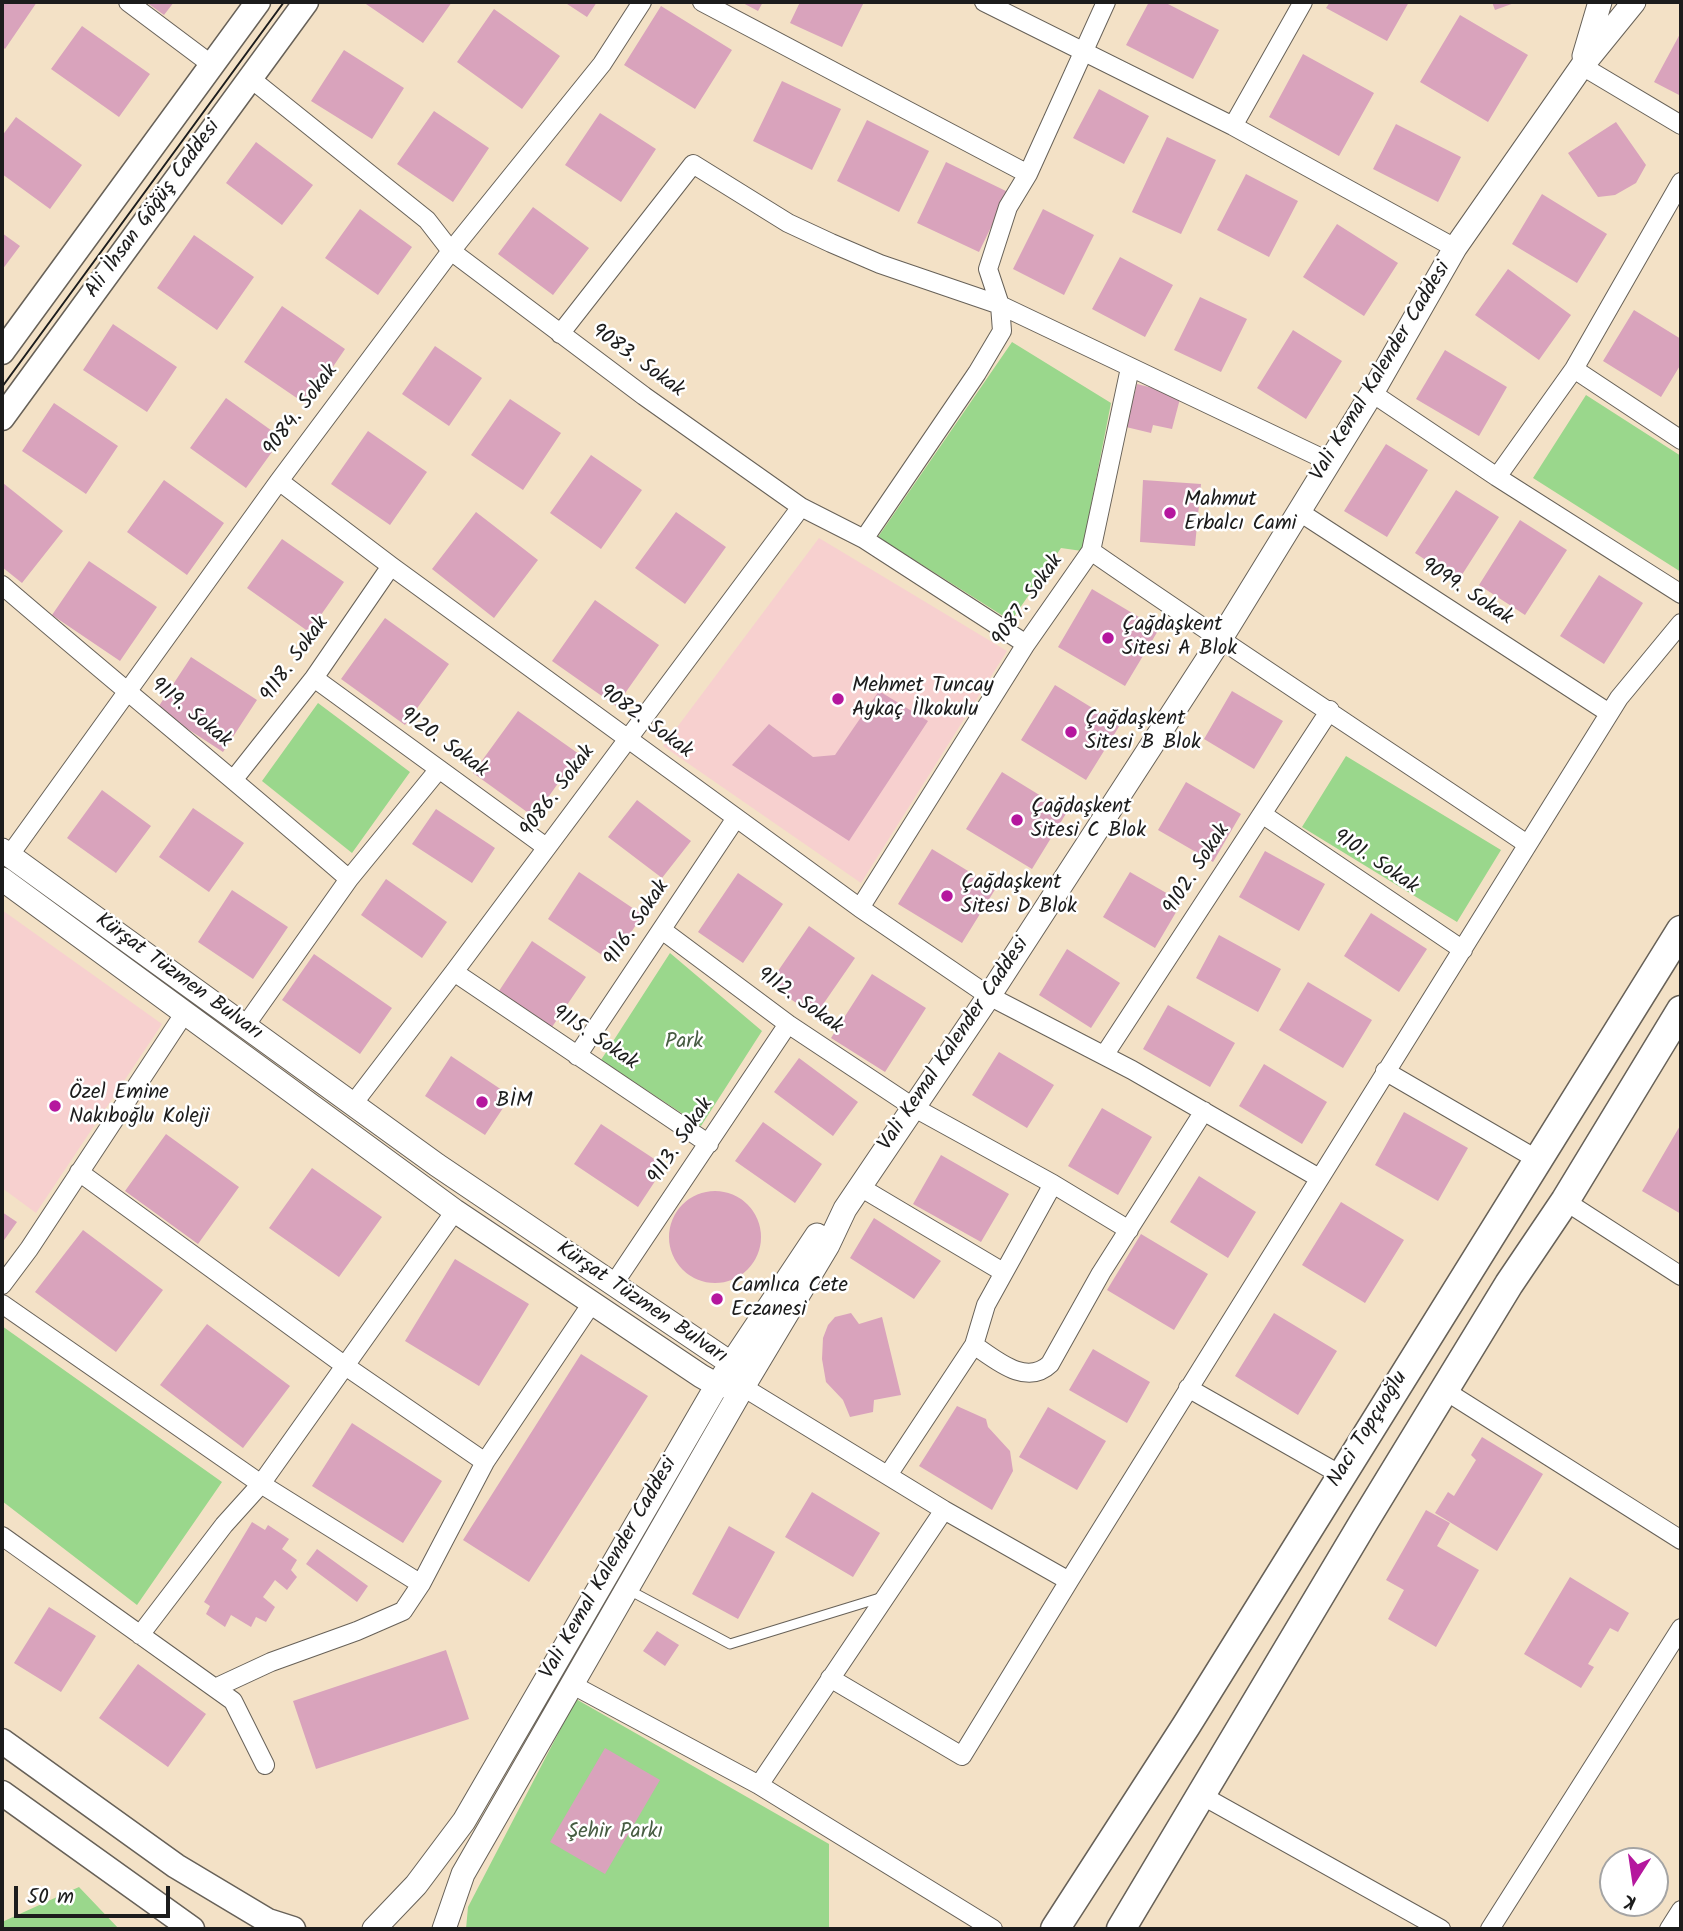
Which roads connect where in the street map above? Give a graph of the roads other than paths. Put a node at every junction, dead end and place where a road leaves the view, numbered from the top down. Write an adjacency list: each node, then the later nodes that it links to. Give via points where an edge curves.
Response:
1 (128, 2): 12 (street)
2 (258, 2): 12 (main road, Ali İhsan Göğüş Caddesi)
3 (306, 2): 14 (main road, Ali İhsan Göğüş Caddesi)
4 (642, 2): 20 (street, 9084. Sokak, via 602,64)
5 (702, 2): 17 (street)
6 (984, 2): 11 (street)
7 (1106, 2): 11 (street)
8 (1303, 2): 16 (street)
9 (1600, 2): 13 (street)
10 (1634, 2): 13 (street, Vali Kemal Kalender Caddesi)
11 (1081, 51): 16 (street); 17 (street)
12 (212, 65): 23 (main road, Ali İhsan Göğüş Caddesi)
13 (1582, 66): 15 (street); 19 (street, Vali Kemal Kalender Caddesi)
14 (250, 78): 20 (street, 9083. Sokak, via 426,220); 27 (main road, Ali İhsan Göğüş Caddesi)
15 (1681, 125)
16 (1233, 126): 19 (street)
17 (1028, 174): 21 (street, via 1008,207 988,269)
18 (1681, 183): 25 (street)
19 (1455, 248): 26 (street, Vali Kemal Kalender Caddesi)
20 (451, 251): 22 (street, 9083. Sokak); 31 (street, 9084. Sokak)
21 (1000, 305): 22 (street, via 831,243 788,223 692,164); 24 (street); 34 (street, via 1002,331)
22 (560, 334): 32 (street, 9083. Sokak)
23 (2, 352)
24 (1130, 368): 29 (street); 35 (street, 9087. Sokak)
25 (1574, 369): 28 (street); 30 (street)
26 (1372, 393): 29 (street, Vali Kemal Kalender Caddesi); 30 (street)
27 (2, 418)
28 (1681, 440)
29 (1330, 463): 33 (street, Vali Kemal Kalender Caddesi)
30 (1497, 477): 38 (street)
31 (279, 481): 36 (street, 9082. Sokak); 43 (street, 9084. Sokak)
32 (801, 507): 34 (street, 9083. Sokak); 46 (street, 9086. Sokak)
33 (1298, 511): 40 (street, Vali Kemal Kalender Caddesi); 45 (street, 9099. Sokak)
34 (864, 539): 41 (street, 9083. Sokak)
35 (1091, 551): 40 (street); 41 (street, 9087. Sokak)
36 (391, 566): 42 (street, 9118. Sokak); 46 (street, 9082. Sokak)
37 (2, 585): 43 (street, 9119. Sokak)
38 (1681, 594)
39 (1681, 623): 45 (street)
40 (1220, 640): 44 (street); 61 (street, Vali Kemal Kalender Caddesi)
41 (1026, 644): 56 (street, 9087. Sokak)
42 (314, 678): 47 (street, 9120. Sokak); 48 (street, 9118. Sokak)
43 (128, 693): 48 (street, 9119. Sokak); 53 (street, 9084. Sokak)
44 (1330, 710): 49 (street, 9102. Sokak); 51 (street)
45 (1609, 713): 51 (street)
46 (628, 739): 50 (street, 9082. Sokak); 52 (street, 9086. Sokak)
47 (439, 769): 52 (street, 9120. Sokak); 55 (street)
48 (234, 779): 55 (street, 9119. Sokak)
49 (1262, 814): 59 (street, 9101. Sokak); 66 (street, 9102. Sokak)
50 (736, 818): 56 (street, 9082. Sokak); 57 (street, 9116. Sokak)
51 (1527, 844): 59 (street)
52 (546, 848): 60 (street, 9086. Sokak)
53 (5, 853): 65 (street, Kürşat Tüzmen Bulvarı)
54 (2, 879): 63 (street, Kürşat Tüzmen Bulvarı)
55 (349, 879): 65 (street)
56 (860, 908): 61 (street, 9082. Sokak)
57 (662, 930): 64 (street, 9112. Sokak); 67 (street, 9116. Sokak)
58 (1681, 930): 73 (main road, Naci Topçuoğlu)
59 (1463, 950): 68 (street)
60 (454, 972): 67 (street, 9115. Sokak); 69 (street, 9086. Sokak)
61 (989, 996): 66 (street, 9082. Sokak); 70 (street, Vali Kemal Kalender Caddesi)
62 (1681, 1010): 78 (main road, Naci Topçuoğlu)
63 (184, 1014): 74 (street); 80 (street, Kürşat Tüzmen Bulvarı)
64 (788, 1024): 70 (street, 9112. Sokak); 72 (street, 9113. Sokak)
65 (245, 1026): 69 (street, Kürşat Tüzmen Bulvarı)
66 (1105, 1055): 71 (street, 9082. Sokak)
67 (578, 1056): 72 (street, 9115. Sokak)
68 (1385, 1070): 73 (street); 75 (street)
69 (353, 1104): 85 (street, Kürşat Tüzmen Bulvarı)
70 (913, 1107): 76 (street, 9112. Sokak); 77 (street, Vali Kemal Kalender Caddesi)
71 (1204, 1111): 75 (street, 9082. Sokak); 81 (street)
72 (709, 1144): 85 (street, 9113. Sokak)
73 (1538, 1160): 97 (main road, Naci Topçuoğlu)
74 (79, 1172): 84 (street); 90 (street)
75 (1319, 1178): 93 (street)
76 (1053, 1184): 81 (street, 9112. Sokak); 82 (street)
77 (860, 1187): 79 (street, Vali Kemal Kalender Caddesi); 82 (street)
78 (1565, 1201): 83 (street); 94 (main road, Naci Topçuoğlu)
79 (845, 1209): 89 (street, Vali Kemal Kalender Caddesi, via 816,1236); 92 (street, Vali Kemal Kalender Caddesi)
80 (455, 1211): 86 (street, Kürşat Tüzmen Bulvarı); 90 (street)
81 (1129, 1230): 88 (street, via 1043,1371 1024,1374)
82 (1003, 1272): 88 (street, via 980,1320)
83 (1681, 1276)
84 (2, 1285)
85 (612, 1285): 89 (street, Kürşat Tüzmen Bulvarı)
86 (592, 1303): 91 (street, Kürşat Tüzmen Bulvarı); 95 (street)
87 (2, 1304): 98 (street)
88 (974, 1345): 96 (street)
89 (732, 1364): 91 (street, Vali Kemal Kalender Caddesi); 92 (street, Kürşat Tüzmen Bulvarı)
90 (344, 1365): 95 (street); 98 (street)
91 (717, 1385): 92 (street, Kürşat Tüzmen Bulvarı); 120 (street, Vali Kemal Kalender Caddesi, via 464,1821)
92 (743, 1387): 96 (street); 104 (street, Vali Kemal Kalender Caddesi)
93 (1188, 1388): 97 (street); 102 (street)
94 (1444, 1390): 101 (street); 116 (main road, Naci Topçuoğlu)
95 (485, 1462): 103 (street)
96 (888, 1475): 99 (street)
97 (1341, 1475): 123 (main road, Naci Topçuoğlu)
98 (261, 1483): 103 (street); 107 (street)
99 (944, 1510): 102 (street); 105 (street)
100 (2, 1536): 107 (street)
101 (1681, 1540)
102 (1069, 1581): 109 (street, via 962,1756)
103 (421, 1584): 111 (street, via 403,1611)
104 (626, 1589): 105 (lane, via 730,1644); 110 (street, Vali Kemal Kalender Caddesi)
105 (886, 1597): 109 (street)
106 (1681, 1628): 108 (street)
107 (141, 1635): 111 (street)
108 (1674, 1654): 126 (street)
109 (830, 1678): 114 (street)
110 (571, 1684): 114 (street); 121 (street, Vali Kemal Kalender Caddesi, via 464,1874)
111 (215, 1688): 113 (street, via 233,1701)
112 (2, 1741): 119 (main road, via 176,1866 268,1921)
113 (265, 1765)
114 (759, 1785): 122 (street)
115 (2, 1793): 118 (main road)
116 (1200, 1795): 124 (main road, Naci Topçuoğlu); 125 (street)
117 (1681, 1910): 127 (street)
118 (192, 1929)
119 (293, 1929)
120 (374, 1929)
121 (444, 1929)
122 (993, 1929)
123 (1055, 1929)
124 (1121, 1929)
125 (1441, 1929)
126 (1490, 1929)
127 (1669, 1929)

